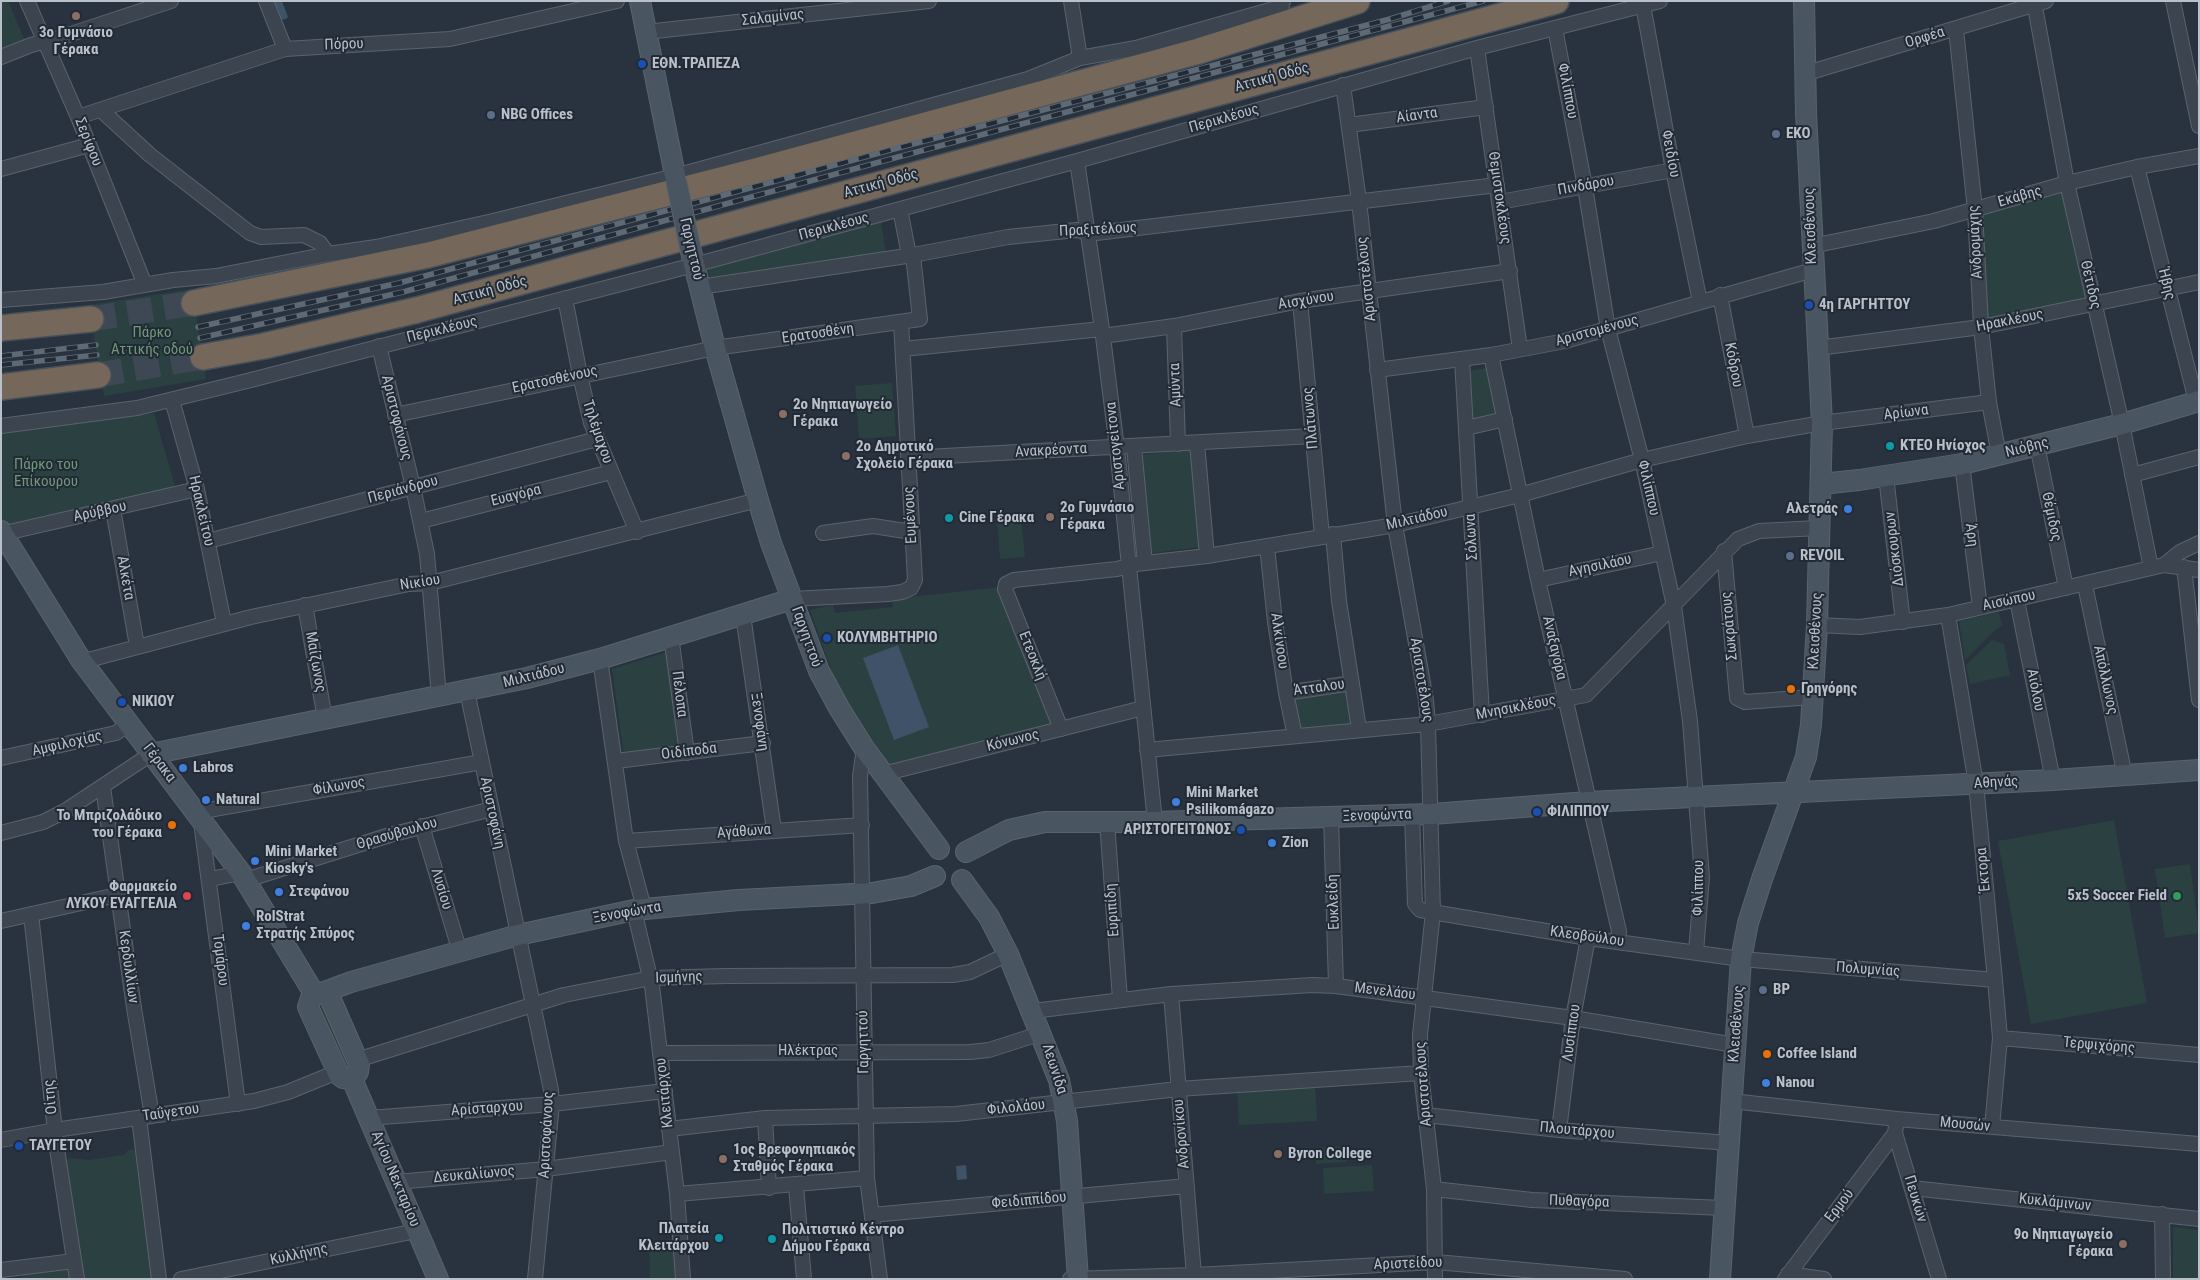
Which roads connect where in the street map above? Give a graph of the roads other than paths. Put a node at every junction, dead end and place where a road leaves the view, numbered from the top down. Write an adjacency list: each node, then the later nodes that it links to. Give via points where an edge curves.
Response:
1 (27, 1): 20 (street, Σερίφου)
2 (171, 1): 20 (street)
3 (266, 1): 22 (street)
4 (617, 1): 22 (street, Πόρου, via 450,39)
5 (640, 1): 19 (street, Γαργηττού)
6 (929, 1): 16 (street, Σαλαμίνας)
7 (1072, 1): 24 (street)
8 (1283, 1): 24 (street, via 1277,8 1145,46)
9 (1357, 1): 63 (highway, via 1199,50 668,193 428,255)
10 (1556, 1): 78 (highway, Αττική Οδός, via 417,310)
11 (1660, 1): 15 (street, Περικλέους)
12 (1804, 1): 25 (street, Κλεισθένους)
13 (2173, 1): 31 (street)
14 (2038, 2): 18 (street, Ορφέα); 39 (street, Θέτιδος)
15 (1643, 5): 17 (street, Περικλέους); 37 (street, Φειδίου)
16 (837, 6): 19 (street, Σαλαμίνας)
17 (1555, 28): 21 (street, Περικλέους); 41 (street, Φιλίππου)
18 (1956, 29): 25 (street, Ορφέα); 45 (street, Ανδρομάχης)
19 (646, 32): 38 (street, Γαργηττού)
20 (46, 41): 23 (street); 29 (street, Σερίφου)
21 (1477, 48): 26 (street, Περικλέους); 27 (street, Θεμιστοκλέους)
22 (285, 49): 28 (street, Πόρου)
23 (1, 57)
24 (1080, 58): 38 (street, via 1028,79)
25 (1804, 74): 47 (street, Κλεισθένους)
26 (1343, 85): 30 (street, Αριστοτέλους); 34 (street, Περικλέους)
27 (1486, 107): 30 (street, Αίαντα); 40 (street, Θεμιστοκλέους)
28 (101, 110): 29 (street, Πόρου); 48 (street, via 150,155 250,233 261,237 304,235 320,243)
29 (78, 117): 32 (street, Σερίφου)
30 (1348, 125): 42 (street, Αριστοτέλους)
31 (2199, 126)
32 (89, 145): 36 (street); 54 (street, Σερίφου)
33 (2199, 156): 35 (street, Εκάβης)
34 (1077, 161): 44 (street, Περικλέους); 46 (street, Αριστογείτονα)
35 (2137, 167): 39 (street, Εκάβης); 56 (street, Ήβης)
36 (1, 168)
37 (1673, 170): 41 (street, Πινδάρου); 62 (street, Φειδίου)
38 (676, 178): 48 (street, via 474,226); 50 (street, Γαργηττού, bridge)
39 (2067, 183): 45 (street, Εκάβης); 64 (street, Θέτιδος)
40 (1497, 185): 42 (street, Πραξιτέλους); 43 (street, Θεμιστοκλέους)
41 (1585, 187): 43 (street, Πινδάρου); 70 (street, Φιλίππου)
42 (1359, 201): 46 (street, Πραξιτέλους); 57 (street, Αριστοτέλους)
43 (1500, 202): 52 (street, Θεμιστοκλέους)
44 (900, 209): 49 (street); 50 (street, Περικλέους)
45 (1975, 210): 47 (street, Εκάβης); 68 (street, Ανδρομάχης)
46 (1087, 232): 49 (street, Πραξιτέλους, via 1076,230 1008,236); 71 (street, Αριστογείτονα)
47 (1812, 246): 51 (street, Κλεισθένους)
48 (328, 254): 54 (street)
49 (911, 255): 55 (street, Πραξιτέλους); 66 (street, Ερατοσθένη, via 920,319)
50 (693, 260): 55 (street, Γαργηττού); 59 (street, Περικλέους)
51 (1813, 270): 58 (street, Αριστομένους); 74 (street, Κλεισθένους)
52 (1510, 271): 57 (street, Αισχύνου); 76 (street, Θεμιστοκλέους)
53 (2199, 282): 56 (street, Ηρακλέους)
54 (145, 285): 60 (street, via 103,292)
55 (700, 287): 73 (street, Γαργηττού)
56 (2167, 289): 64 (street, Ηρακλέους); 85 (street, Ήβης)
57 (1368, 291): 61 (street, Αισχύνου); 80 (street, Αριστοτέλους)
58 (1720, 295): 62 (street, Αριστομένους); 94 (street, Κόδρου)
59 (565, 298): 72 (street, Περικλέους); 82 (street, Τηλέμαχου)
60 (1, 300)
61 (1300, 301): 67 (street, Αισχύνου); 93 (street, Πλάτωνος)
62 (1700, 302): 70 (street, Αριστομένους)
63 (194, 303)
64 (2094, 305): 68 (street, Ηρακλέους); 90 (street, Θέτιδος)
65 (92, 319): 69 (highway)
66 (901, 322): 73 (street, Ερατοσθένη); 75 (street, Ευμένους)
67 (1174, 326): 71 (street, Αισχύνου); 97 (street, Αμύντα)
68 (1981, 327): 74 (street, Ηρακλέους); 86 (street, Ανδρομάχης)
69 (1, 328)
70 (1608, 329): 76 (street, Αριστομένους); 104 (street, Φιλίππου)
71 (1102, 333): 75 (street, Αισχύνου); 100 (street, Αριστογείτονα)
72 (379, 346): 84 (street, Περικλέους); 87 (street, Αριστοφάνους)
73 (715, 348): 82 (street, Ερατοσθένους); 113 (street, Γαργηττού)
74 (1818, 348): 89 (street, Κλεισθένους)
75 (903, 349): 103 (street, Ευμένους)
76 (1520, 349): 77 (street, Αριστομένους)
77 (1491, 355): 79 (street, Αριστομένους); 88 (street, Αναξαγόρα)
78 (203, 357)
79 (1462, 359): 80 (street, Αριστομένους); 92 (street, Σόλωνα)
80 (1377, 370): 117 (street, Αριστοτέλους)
81 (98, 375): 83 (highway)
82 (580, 375): 87 (street, Ερατοσθένους); 95 (street, Τηλέμαχου)
83 (1, 387)
84 (172, 400): 91 (street, Περικλέους, via 112,412); 111 (street, Ηρακλείτου)
85 (2197, 401): 90 (street, Νιόβης)
86 (1989, 402): 89 (street, Αρίωνα); 101 (street, Ανδρομάχης)
87 (395, 415): 110 (street, Αριστοφάνους)
88 (1504, 420): 92 (street); 112 (street, Αναξαγόρα)
89 (1822, 423): 94 (street, Μιλτιάδου); 109 (street, Κλεισθένους)
90 (2122, 424): 98 (street, Νιόβης); 107 (street, Θέτιδος)
91 (1, 426)
92 (1466, 428): 114 (street, Σόλωνα)
93 (1313, 436): 96 (street, Ανακρέοντα); 123 (street, Πλάτωνος)
94 (1747, 436): 104 (street, Μιλτιάδου)
95 (597, 439): 106 (street, Τηλέμαχου); 110 (street, Περιάνδρου)
96 (1198, 442): 97 (street, Ανακρέοντα); 129 (street)
97 (1178, 444): 99 (street, Ανακρέοντα)
98 (2036, 445): 101 (street, Νιόβης); 140 (street, Θέμιδος)
99 (1134, 447): 100 (street, Ανακρέοντα); 130 (street)
100 (1117, 448): 103 (street, Ανακρέοντα); 132 (street, Αριστογείτονα)
101 (1999, 455): 105 (street, Νιόβης)
102 (2199, 457): 107 (street)
103 (908, 458): 120 (street, Ευμένους)
104 (1642, 460): 112 (street, Μιλτιάδου); 128 (street, Φιλίππου)
105 (1962, 464): 108 (street, Νιόβης); 145 (street, Άρη)
106 (611, 472): 116 (street, Ευαγόρα); 119 (street, Τηλέμαχου)
107 (2132, 475): 131 (street, Θέτιδος)
108 (1886, 476): 109 (street, Νιόβης); 149 (street, Διόσκουρων)
109 (1821, 484): 118 (street, Κλεισθένους)
110 (413, 487): 116 (street, Αριστοφάνους); 124 (street, Περιάνδρου)
111 (197, 489): 115 (street, Αρύββου); 124 (street, Ηρακλείτου)
112 (1520, 495): 114 (street, Μιλτιάδου); 135 (street, Αναξαγόρα)
113 (758, 500): 119 (street, Νικίου); 141 (street, Γαργηττού)
114 (1470, 507): 117 (street, Μιλτιάδου); 163 (street, Σόλωνα)
115 (114, 509): 121 (street, Αρύββου); 152 (street, Αλκέτα)
116 (421, 521): 136 (street, Αριστοφάνους)
117 (1395, 525): 123 (street, Μιλτιάδου); 166 (street, Αριστοτέλους)
118 (1819, 528): 127 (street, Μνησικλέους, via 1748,534); 150 (street, Κλεισθένους)
119 (638, 532): 136 (street, Νικίου)
120 (912, 532): 122 (street, via 873,526); 139 (street, Ευμένους, via 914,580)
121 (2, 533): 154 (street, Γέρακα)
122 (823, 534)
123 (1327, 535): 126 (street, Μιλτιάδου); 155 (street, Πλάτωνος)
124 (208, 541): 148 (street, Ηρακλείτου)
125 (2199, 543): 131 (street)
126 (1267, 546): 129 (street, Μιλτιάδου); 157 (street, Αλκίνοου)
127 (1724, 552): 144 (street, Μνησικλέους); 159 (street, Σωκράτους, via 1736,695 1745,702)
128 (1662, 553): 135 (street, Αγησιλάου); 144 (street, Φιλίππου)
129 (1207, 556): 130 (street, Μιλτιάδου)
130 (1145, 563): 132 (street, Μιλτιάδου)
131 (2157, 566): 133 (street, Αισώπου); 138 (street, Αισώπου)
132 (1127, 567): 137 (street, Μιλτιάδου, via 1014,580); 162 (street, Αριστογείτονα)
133 (2184, 568): 134 (street, Αισώπου); 161 (street)
134 (2199, 570)
135 (1538, 580): 160 (street, Αναξαγόρα)
136 (430, 583): 143 (street, Νικίου); 158 (street, Αριστοφάνους)
137 (1006, 584): 167 (street, Ετεοκλή, via 1004,589)
138 (2085, 584): 140 (street, Αισώπου); 180 (street, Απόλλωνος)
139 (911, 588): 141 (street, Μιλτιάδου, via 888,594)
140 (2066, 588): 142 (street, Αισώπου)
141 (792, 599): 146 (street, Μιλτιάδου); 171 (street, Γαργηττού, via 819,671)
142 (2017, 600): 145 (street, Αισώπου); 181 (street, Αιόλου)
143 (304, 605): 148 (street, Νικίου); 164 (street, Μαίζωνος)
144 (1674, 606): 160 (street, Μνησικλέους, via 1586,695); 185 (street, Φιλίππου, via 1690,721)
145 (1980, 607): 147 (street, Αισώπου)
146 (743, 614): 151 (street, Μιλτιάδου); 170 (street, Ξενοφάνη)
147 (1948, 615): 149 (street, Αισώπου); 182 (street, Έκτορα)
148 (224, 622): 152 (street, Νικίου)
149 (1903, 622): 150 (street, Αισώπου, via 1860,627)
150 (1817, 625): 159 (street, Κλεισθένους)
151 (672, 636): 153 (street, Μιλτιάδου); 173 (street, Πέλοπα)
152 (137, 646): 154 (street, Νικίου, via 92,660)
153 (600, 659): 156 (street, Μιλτιάδου); 177 (street, Κλειτάρχου)
154 (81, 660): 165 (street, Γέρακα)
155 (1352, 684): 157 (street, Άτταλου); 168 (street, Πλάτωνος)
156 (467, 691): 158 (street, Μιλτιάδου); 176 (street, Αριστοφάνη)
157 (1286, 692): 169 (street, Αλκίνοου)
158 (439, 697): 164 (street, Μιλτιάδου)
159 (1812, 697): 184 (street, Κλεισθένους, via 1808,742)
160 (1566, 699): 163 (street, Μνησικλέους); 186 (street, Αναξαγόρα)
161 (2199, 700)
162 (1143, 708): 167 (street, Κόνωνος); 172 (street, Αριστογείτονα)
163 (1482, 715): 166 (street, Μνησικλέους)
164 (325, 719): 174 (street, Μιλτιάδου)
165 (130, 722): 174 (street, Γέρακα); 175 (street, Αμφιλοχίας, via 116,733)
166 (1428, 724): 168 (street, Μνησικλέους); 189 (street, Αριστοτέλους)
167 (1061, 729): 179 (street, Κόνωνος)
168 (1359, 729): 169 (street, Μνησικλέους)
169 (1295, 736): 172 (street, Μνησικλέους)
170 (762, 743): 173 (street, Οιδίποδα); 195 (street, Ξενοφάνη)
171 (864, 748): 179 (street); 193 (street, Γαργηττού, via 860,776)
172 (1147, 750): 192 (street, Αριστογείτονα)
173 (686, 753): 177 (street, Οιδίποδα)
174 (151, 754): 183 (street); 188 (street, Γέρακα)
175 (1, 758)
176 (482, 762): 187 (street, Αριστοφάνη); 188 (street, Φίλωνος)
177 (616, 762): 197 (street, Κλειτάρχου)
178 (2199, 770): 180 (street, Αθηνάς)
179 (883, 774): 198 (street)
180 (2125, 776): 181 (street, Αθηνάς)
181 (2054, 780): 182 (street, Αθηνάς)
182 (1976, 784): 184 (street, Αθηνάς); 219 (street, Έκτορα)
183 (103, 787): 196 (street, via 43,822); 205 (street, Κερδυλλίων)
184 (1794, 792): 185 (street, Ξενοφώντα); 216 (street, Κλεισθένους, via 1748,923)
185 (1696, 797): 186 (street, Ξενοφώντα); 214 (street, Φιλίππου, via 1702,886)
186 (1588, 802): 189 (street, Ξενοφώντα); 212 (street, Αναξαγόρα, via 1619,931)
187 (492, 809): 194 (street, Θρασύβουλου); 210 (street, Αριστοφάνη)
188 (199, 814): 200 (street, Γέρακα); 202 (street, Τομάρου)
189 (1422, 814): 190 (street, Ξενοφώντα); 207 (street, Αριστοτέλους); 207 (street, via 1416,904 1420,910)
190 (1331, 817): 192 (street, Ξενοφώντα); 220 (street, Ευκλείδη)
191 (1107, 822): 192 (street, Ξενοφώντα); 199 (street, Ξενοφώντα, via 1032,824 1009,830); 224 (street, Ευριπίδη)
192 (1154, 822)
193 (862, 825): 195 (street, Αγάθωνα); 204 (street, Γαργηττού)
194 (422, 826): 200 (street, Θρασύβουλου); 213 (street, Λυσίου)
195 (774, 830): 197 (street, Αγάθωνα)
196 (1, 833)
197 (626, 841): 206 (street, Κλειτάρχου)
198 (939, 849): 199 (street, via 950,845); 201 (street, via 932,858)
199 (966, 852): 203 (street, via 969,870)
200 (243, 876): 202 (street, Θρασύβουλου); 221 (street, Γέρακα)
201 (935, 876): 203 (street, via 951,884); 204 (street, Ξενοφώντα, via 888,891)
202 (210, 878): 240 (street, Τομάρου)
203 (962, 880): 215 (street, Λεωνίδα, via 989,917)
204 (862, 894): 206 (street, Ξενοφώντα); 217 (street, Γαργηττού)
205 (117, 895): 208 (street); 244 (street, Κερδυλλίων)
206 (639, 909): 210 (street, Ξενοφώντα); 218 (street, Κλειτάρχου)
207 (1433, 912): 211 (street, Κλεοβούλου); 223 (street, Αριστοτέλους)
208 (31, 914): 209 (street); 250 (street, Οίτης)
209 (1, 921)
210 (518, 935): 213 (street, Ξενοφώντα); 225 (street, Αριστοφάνους)
211 (1588, 938): 212 (street, Κλεοβούλου); 227 (street, Λυσίππου)
212 (1618, 941): 214 (street, Κλεοβούλου)
213 (460, 952): 221 (street, Ξενοφώντα)
214 (1696, 952): 216 (street, Κλεοβούλου)
215 (1008, 954): 217 (street, Ισμήνης, via 970,972 953,975); 226 (street, Λεωνίδα)
216 (1741, 959): 219 (street, Πολυμνίας); 230 (street, Κλεισθένους)
217 (863, 975): 218 (street, Ισμήνης); 231 (street, Γαργηττού)
218 (651, 978): 225 (street, Ισμήνης, via 579,992); 232 (street, Κλειτάρχου)
219 (1995, 980): 229 (street, Έκτορα)
220 (1336, 986): 222 (street, Μενελάου); 223 (street, Μενελάου)
221 (321, 993): 234 (street, Γέρακα)
222 (1171, 994): 224 (street, Μενελάου); 236 (street, Ανδρονίκου)
223 (1423, 997): 227 (street, Μενελάου); 235 (street, Αριστοτέλους)
224 (1120, 999): 226 (street, Μενελάου)
225 (534, 1006): 234 (street, Ισμήνης); 241 (street, Αριστοφάνους)
226 (1033, 1011): 228 (street, Λεωνίδα)
227 (1574, 1018): 230 (street, Μενελάου); 251 (street, Λυσίππου)
228 (1042, 1033): 231 (street, Ηλέκτρας, via 989,1050); 239 (street, Λεωνίδα)
229 (2000, 1038): 233 (street, Τερψιχόρης); 248 (street, Έκτορα)
230 (1735, 1045): 238 (street, Κλεισθένους)
231 (864, 1051): 232 (street, Ηλέκτρας); 242 (street, Γαργηττού)
232 (660, 1053): 237 (street, Κλειτάρχου)
233 (2199, 1055)
234 (349, 1070): 240 (street, Ταΰγετου, via 288,1092); 245 (street, Αγίου Νεκταρίου)
235 (1421, 1073): 236 (street, Φιλολάου); 243 (street, Αριστοτέλους)
236 (1178, 1089): 239 (street, Φιλολάου); 261 (street, Ανδρονίκου)
237 (665, 1091): 241 (street, Αρίσταρχου); 249 (street, Κλειτάρχου)
238 (1731, 1101): 247 (street, Μουσών); 254 (street, Κλεισθένους)
239 (1065, 1102): 242 (street, Φιλολάου, via 956,1114); 266 (street, Λεωνίδα)
240 (238, 1104): 244 (street, Ταΰγετου)
241 (552, 1104): 245 (street, Αρίσταρχου); 257 (street, Αριστοφάνους)
242 (867, 1114): 246 (street, Φιλολάου); 258 (street, Γαργηττού)
243 (1426, 1115): 251 (street, Πλουτάρχου); 264 (street, Αριστοτέλους)
244 (146, 1117): 250 (street, Ταΰγετου); 280 (street, Κερδυλλίων)
245 (368, 1118): 259 (street, Αγίου Νεκταρίου)
246 (765, 1118): 249 (street, Φιλολάου); 262 (street)
247 (1897, 1118): 248 (street, Μουσών); 252 (street, Πευκών)
248 (1992, 1127): 255 (street, Μουσών)
249 (669, 1129): 256 (street, Κλειτάρχου)
250 (55, 1130): 253 (street, Ταΰγετου); 272 (street, Οίτης)
251 (1559, 1130): 254 (street, Πλουτάρχου)
252 (1896, 1133): 263 (street, Πευκών); 277 (street, Ερμού)
253 (1, 1140)
254 (1729, 1143): 267 (street, Κλεισθένους)
255 (2199, 1144)
256 (672, 1152): 257 (street, Δευκαλίωνος); 265 (street, Κλειτάρχου)
257 (546, 1169): 259 (street, Δευκαλίωνος); 283 (street, Αριστοφάνους)
258 (867, 1178): 260 (street); 269 (street, Γαργηττού)
259 (396, 1182): 271 (street, Αγίου Νεκταρίου)
260 (796, 1186): 262 (street); 285 (street)
261 (1187, 1186): 266 (street, Φειδιππίδου); 275 (street, Ανδρονίκου)
262 (769, 1188): 265 (street)
263 (1912, 1188): 268 (street, Κυκλάμινων); 292 (street, Πευκών)
264 (1434, 1189): 267 (street, Πυθαγόρα, via 1532,1200); 273 (street, Αριστοτέλους)
265 (677, 1194): 284 (street, Κλειτάρχου)
266 (1073, 1197): 269 (street, Φειδιππίδου); 278 (street, Λεωνίδα)
267 (1724, 1208): 290 (street, Κλεισθένους)
268 (2162, 1214): 270 (street, Κυκλάμινων); 293 (street)
269 (872, 1215): 286 (street, Γαργηττού)
270 (2199, 1219)
271 (416, 1228): 281 (street, Κυλλήνης, via 406,1233); 282 (street, Αγίου Νεκταρίου)
272 (74, 1261): 274 (street); 279 (street, Οίτης)
273 (1436, 1262): 276 (street, Αριστείδου); 288 (street, Αριστοτέλους); 289 (street, Αριστείδου)
274 (1, 1270)
275 (1194, 1275): 276 (street, Αριστείδου); 278 (street, Αριστείδου)
276 (1245, 1275)
277 (1787, 1277): 291 (street)
278 (1078, 1278): 287 (street, Αριστείδου)
279 (77, 1279)
280 (159, 1279)
281 (182, 1279)
282 (438, 1279)
283 (535, 1279)
284 (683, 1279)
285 (804, 1279)
286 (880, 1279)
287 (1070, 1279)
288 (1435, 1279)
289 (1625, 1279)
290 (1720, 1279)
291 (1824, 1279)
292 (1940, 1279)
293 (2163, 1279)

